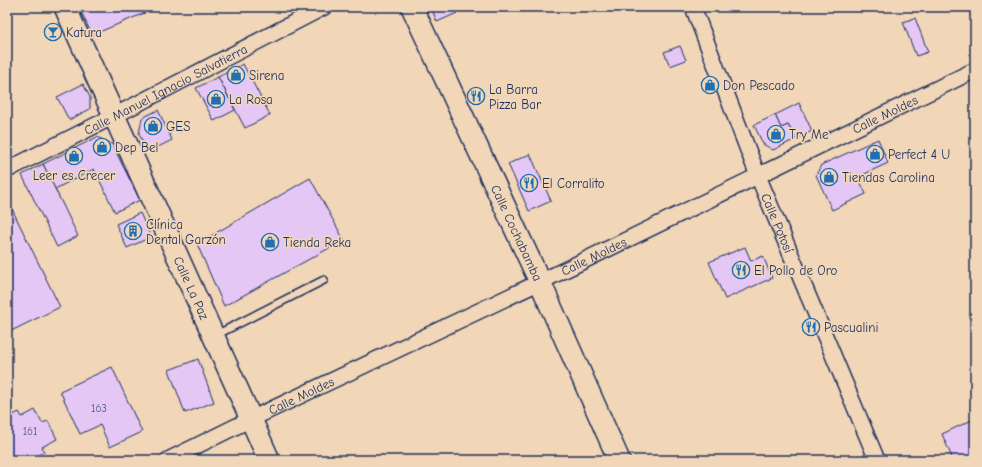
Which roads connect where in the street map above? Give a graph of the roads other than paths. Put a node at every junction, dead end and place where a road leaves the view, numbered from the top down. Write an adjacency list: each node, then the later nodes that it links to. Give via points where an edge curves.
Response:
1 (66, 7): 6 (street, Calle La Paz)
2 (324, 7): 6 (street, Calle Manuel Ignacio Salvatierra)
3 (412, 7): 10 (street, Calle Cochabamba)
4 (693, 7): 8 (street, Calle Potosí)
5 (975, 70): 8 (street, Calle Moldes)
6 (114, 116): 7 (street, Calle Manuel Ignacio Salvatierra); 11 (street, Calle La Paz)
7 (7, 170)
8 (758, 176): 10 (street, Calle Moldes); 16 (street, Calle Potosí)
9 (324, 280): 11 (lane)
10 (540, 282): 12 (street, Calle Moldes); 15 (street, Calle Cochabamba)
11 (214, 336): 12 (street, Calle La Paz)
12 (251, 419): 13 (street, Calle Moldes); 14 (street, Calle La Paz)
13 (168, 460)
14 (269, 460)
15 (619, 460)
16 (877, 460)

